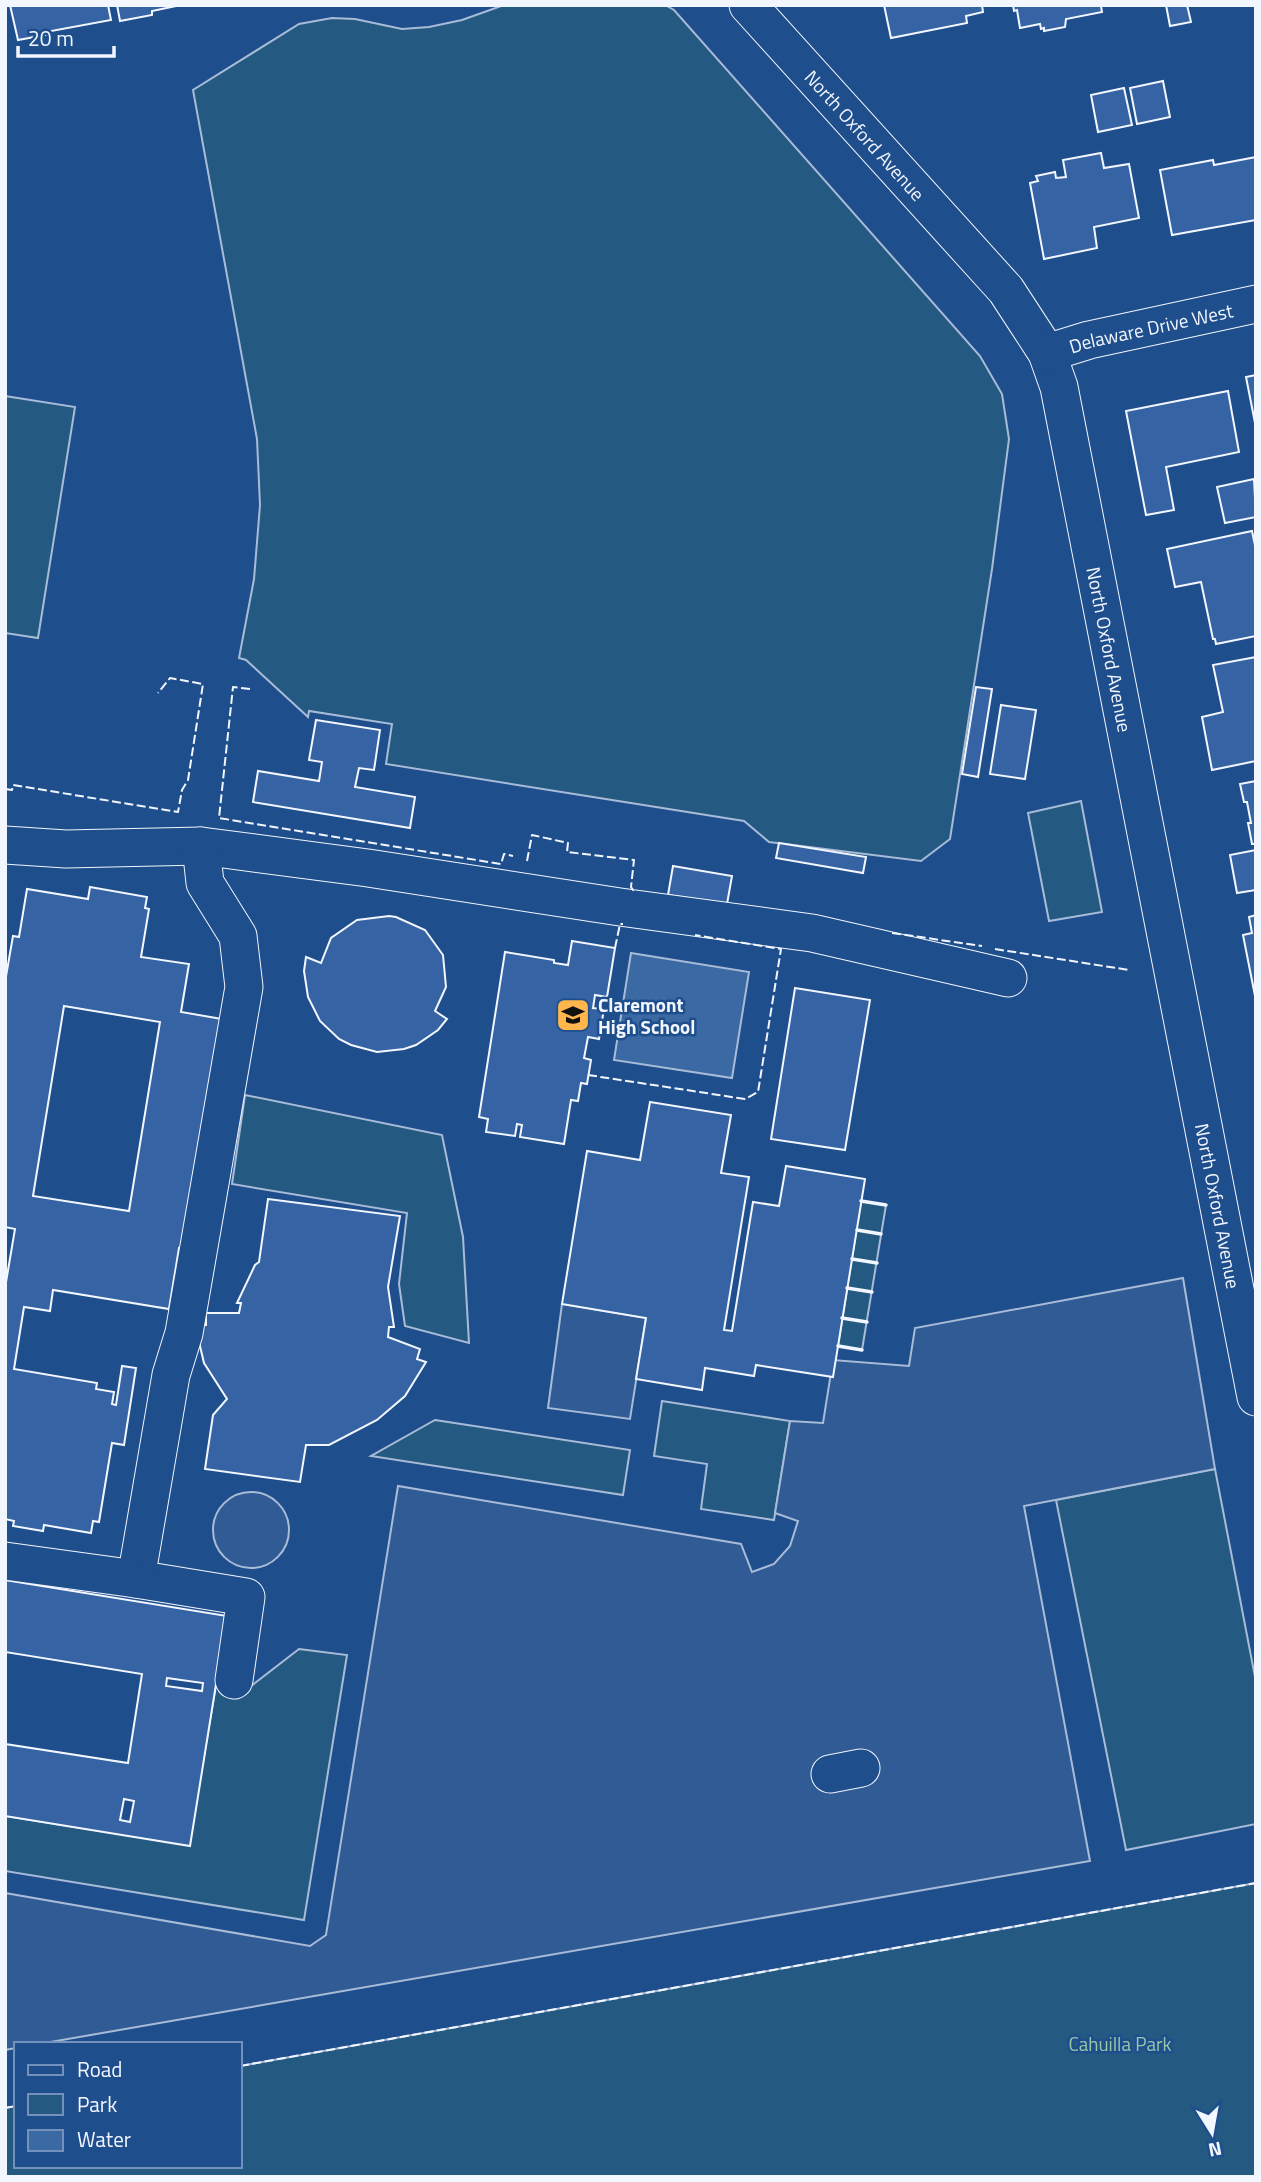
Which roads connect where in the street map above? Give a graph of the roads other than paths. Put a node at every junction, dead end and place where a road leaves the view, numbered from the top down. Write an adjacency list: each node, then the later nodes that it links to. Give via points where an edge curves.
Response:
1 (748, 5): 3 (street, North Oxford Avenue, via 1006,290)
2 (1256, 304): 3 (street, Delaware Drive West)
3 (1048, 353): 7 (street, North Oxford Avenue, via 1059,387)
4 (5, 845): 5 (street, via 66,849)
5 (201, 846): 6 (street, via 812,933); 9 (street, via 205,883 238,936 244,987)
6 (1008, 978)
7 (1255, 1394)
8 (5, 1561): 9 (street)
9 (136, 1579): 10 (street, via 247,1597)
10 (234, 1680)

